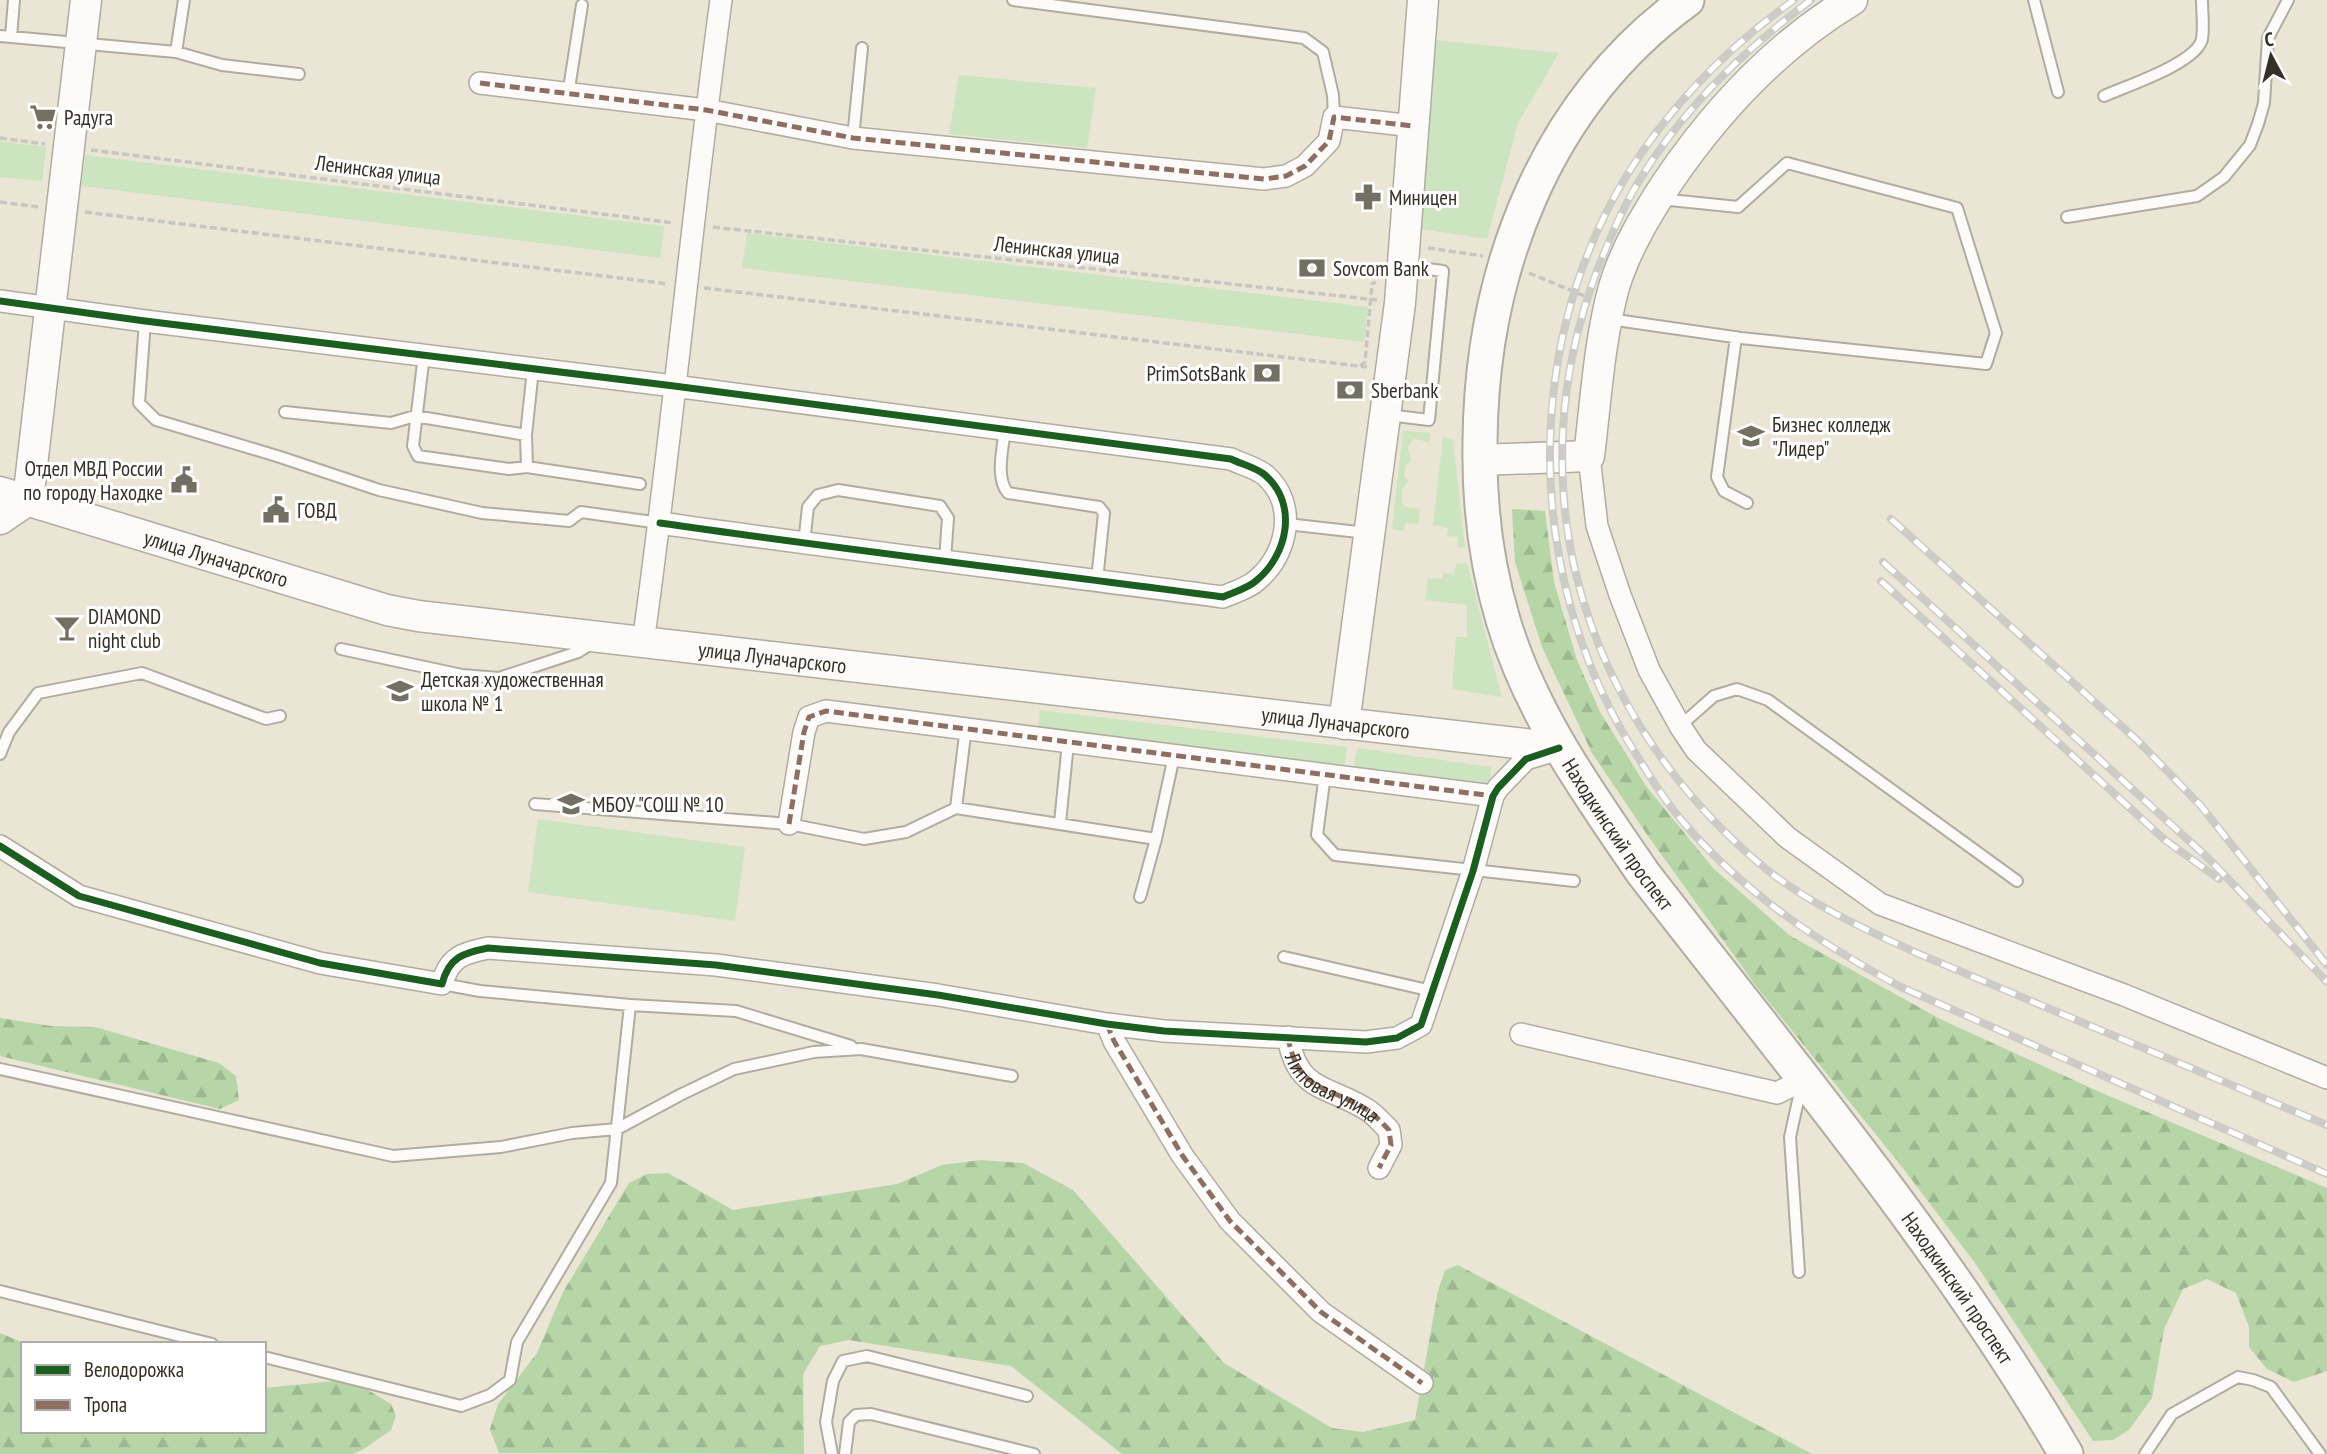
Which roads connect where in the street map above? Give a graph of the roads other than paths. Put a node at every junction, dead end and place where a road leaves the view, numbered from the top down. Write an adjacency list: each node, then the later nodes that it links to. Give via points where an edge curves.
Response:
1 (14, 0): 13 (lane)
2 (86, 0): 14 (street)
3 (184, 0): 16 (lane)
4 (721, 0): 22 (street)
5 (1013, 0): 23 (lane, via 1304,38 1323,52)
6 (1423, 0): 24 (street)
7 (1687, 0): 43 (main road, Находкинский проспект, via 1631,46 1602,79 1569,125 1523,210 1490,321)
8 (1852, 0): 26 (street, via 1777,53 1738,90)
9 (2034, 0): 19 (lane)
10 (2202, 0): 21 (lane, via 2202,40 2196,51)
11 (2288, 0): 27 (lane, via 2268,38 2264,103 2258,124 2249,145 2224,177 2197,196)
12 (582, 5): 20 (lane)
13 (5, 36): 14 (lane)
14 (81, 43): 16 (lane); 30 (street)
15 (862, 48): 25 (lane)
16 (176, 52): 17 (lane, via 222,65)
17 (299, 74)
18 (480, 83): 20 (street)
19 (2058, 92)
20 (568, 95): 22 (street)
21 (2104, 96)
22 (706, 110): 25 (street); 36 (street)
23 (1334, 117): 24 (street); 25 (street, via 1329,141 1305,166 1286,176 1264,179)
24 (1413, 126): 28 (street)
25 (853, 138)
26 (1657, 198): 31 (street, via 1630,246); 33 (lane, via 1738,207 1787,163 1958,208 1996,332 1986,364)
27 (2067, 217)
28 (1391, 273): 38 (street); 38 (lane, via 1443,271 1429,420)
29 (0, 301): 30 (street)
30 (52, 307): 32 (street); 47 (street)
31 (1607, 318): 33 (lane); 42 (street)
32 (145, 321): 34 (street); 50 (lane, via 139,403 156,420 379,490 482,513 569,521 581,512)
33 (1736, 337): 48 (lane, via 1717,477 1724,491)
34 (424, 355): 35 (street); 39 (lane)
35 (533, 369): 36 (street); 41 (lane)
36 (674, 386): 40 (street); 50 (street)
37 (285, 412): 39 (lane, via 391,423)
38 (1386, 415): 52 (street)
39 (415, 416): 41 (lane); 44 (lane, via 413,446 418,456 509,469)
40 (1004, 429): 51 (street, via 1231,459 1264,474 1281,496); 55 (lane, via 1001,476 1008,493 1099,507 1104,513)
41 (526, 435): 44 (lane)
42 (1589, 456): 43 (street); 61 (street, via 1597,526 1612,572 1649,670)
43 (1480, 460): 64 (main road, Находкинский проспект, via 1486,542 1503,620)
44 (527, 467): 45 (lane)
45 (640, 484)
46 (0, 492): 47 (street, улица Луначарского)
47 (28, 500): 49 (street); 56 (street, улица Луначарского, via 387,610)
48 (1747, 503)
49 (0, 519)
50 (660, 523): 53 (street); 57 (street)
51 (1287, 524): 52 (lane); 55 (street, via 1281,550 1267,570 1256,582 1223,597)
52 (1370, 533): 60 (street)
53 (804, 544): 54 (street); 54 (lane, via 808,507 818,495 838,491 940,506 948,518)
54 (945, 560): 55 (street)
55 (1097, 580)
56 (600, 638): 57 (street, улица Луначарского); 58 (lane, via 578,652 499,678 462,675)
57 (643, 643): 60 (street, улица Луначарского)
58 (341, 649)
59 (280, 716): 65 (lane, via 266,719 142,673 37,693 9,732)
60 (1344, 724): 64 (street, улица Луначарского)
61 (1679, 726): 77 (lane, via 1714,696 1737,690 1768,700); 89 (street, via 1696,750 1788,838 1880,904 2124,995)
62 (966, 727): 63 (street); 70 (lane); 72 (street, via 817,712 809,717 804,732)
63 (1068, 743): 66 (street); 71 (lane)
64 (1559, 748): 68 (street, via 1527,759); 90 (main road, Находкинский проспект, via 1643,873)
65 (0, 754)
66 (1174, 756): 67 (street); 73 (lane)
67 (1325, 774): 68 (street); 75 (lane, via 1317,835 1335,855)
68 (1493, 796): 75 (street)
69 (535, 804): 72 (lane)
70 (956, 808): 71 (lane); 72 (lane, via 906,832 864,839)
71 (1060, 823): 73 (lane)
72 (789, 824)
73 (1156, 839): 78 (lane)
74 (0, 846): 80 (street, via 79,896 320,963)
75 (1473, 871): 76 (lane); 81 (street)
76 (1574, 881)
77 (2017, 881)
78 (1140, 897)
79 (1284, 957): 81 (lane)
80 (442, 984): 82 (lane); 83 (street, via 455,959 488,948 716,965)
81 (1432, 991): 85 (street, via 1421,1025 1397,1038 1366,1042)
82 (630, 1005): 86 (lane, via 736,1011); 91 (lane)
83 (1107, 1024): 85 (street); 97 (street, via 1182,1155 1230,1221 1321,1312)
84 (1521, 1034): 90 (street, via 1777,1093)
85 (1288, 1037): 92 (street, Липовая улица, via 1292,1058 1308,1081 1369,1111 1389,1130 1391,1145)
86 (860, 1049): 88 (lane); 91 (lane, via 814,1052 734,1069)
87 (0, 1069): 91 (lane, via 393,1156 501,1147)
88 (1012, 1076)
89 (2327, 1078)
90 (1803, 1080): 93 (lane, via 1790,1137); 102 (main road, Находкинский проспект, via 1982,1318)
91 (617, 1129): 96 (lane, via 611,1183 517,1342 510,1380 490,1395 461,1406)
92 (1379, 1168)
93 (1799, 1272)
94 (0, 1291): 95 (lane)
95 (204, 1342)
96 (266, 1357)
97 (1422, 1383)
98 (1027, 1396): 99 (lane, via 867,1356 843,1361 833,1381 826,1422)
99 (832, 1454)
100 (845, 1454): 101 (lane, via 849,1422 856,1415 871,1414)
101 (1034, 1454)
102 (2066, 1454)
103 (2146, 1454): 104 (lane, via 2172,1413 2238,1377 2271,1388)
104 (2320, 1454)

